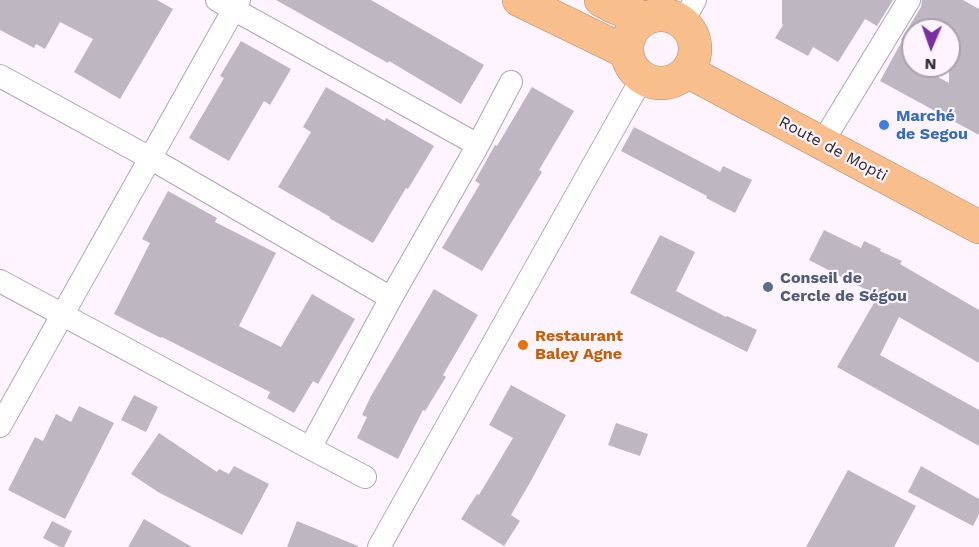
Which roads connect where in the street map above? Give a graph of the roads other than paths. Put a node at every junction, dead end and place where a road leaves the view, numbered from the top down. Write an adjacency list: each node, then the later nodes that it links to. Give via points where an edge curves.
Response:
1 (519, 0): 7 (highway)
2 (601, 0): 6 (highway)
3 (909, 0): 11 (street)
4 (230, 3): 12 (street); 13 (street)
5 (689, 11): 6 (highway); 8 (highway, via 695,45 694,59)
6 (644, 18): 7 (highway, via 627,38)
7 (634, 65): 8 (highway, via 654,82 666,83); 21 (street)
8 (687, 71): 11 (highway, Route de Mopti)
9 (0, 76): 13 (street)
10 (511, 82): 12 (street)
11 (822, 143): 14 (highway, Route de Mopti)
12 (478, 145): 16 (street)
13 (150, 158): 16 (street); 17 (street)
14 (979, 227)
15 (0, 280): 17 (street)
16 (391, 298): 19 (street)
17 (64, 314): 18 (street); 19 (street)
18 (0, 426)
19 (310, 448): 20 (street)
20 (365, 477)
21 (379, 547)

